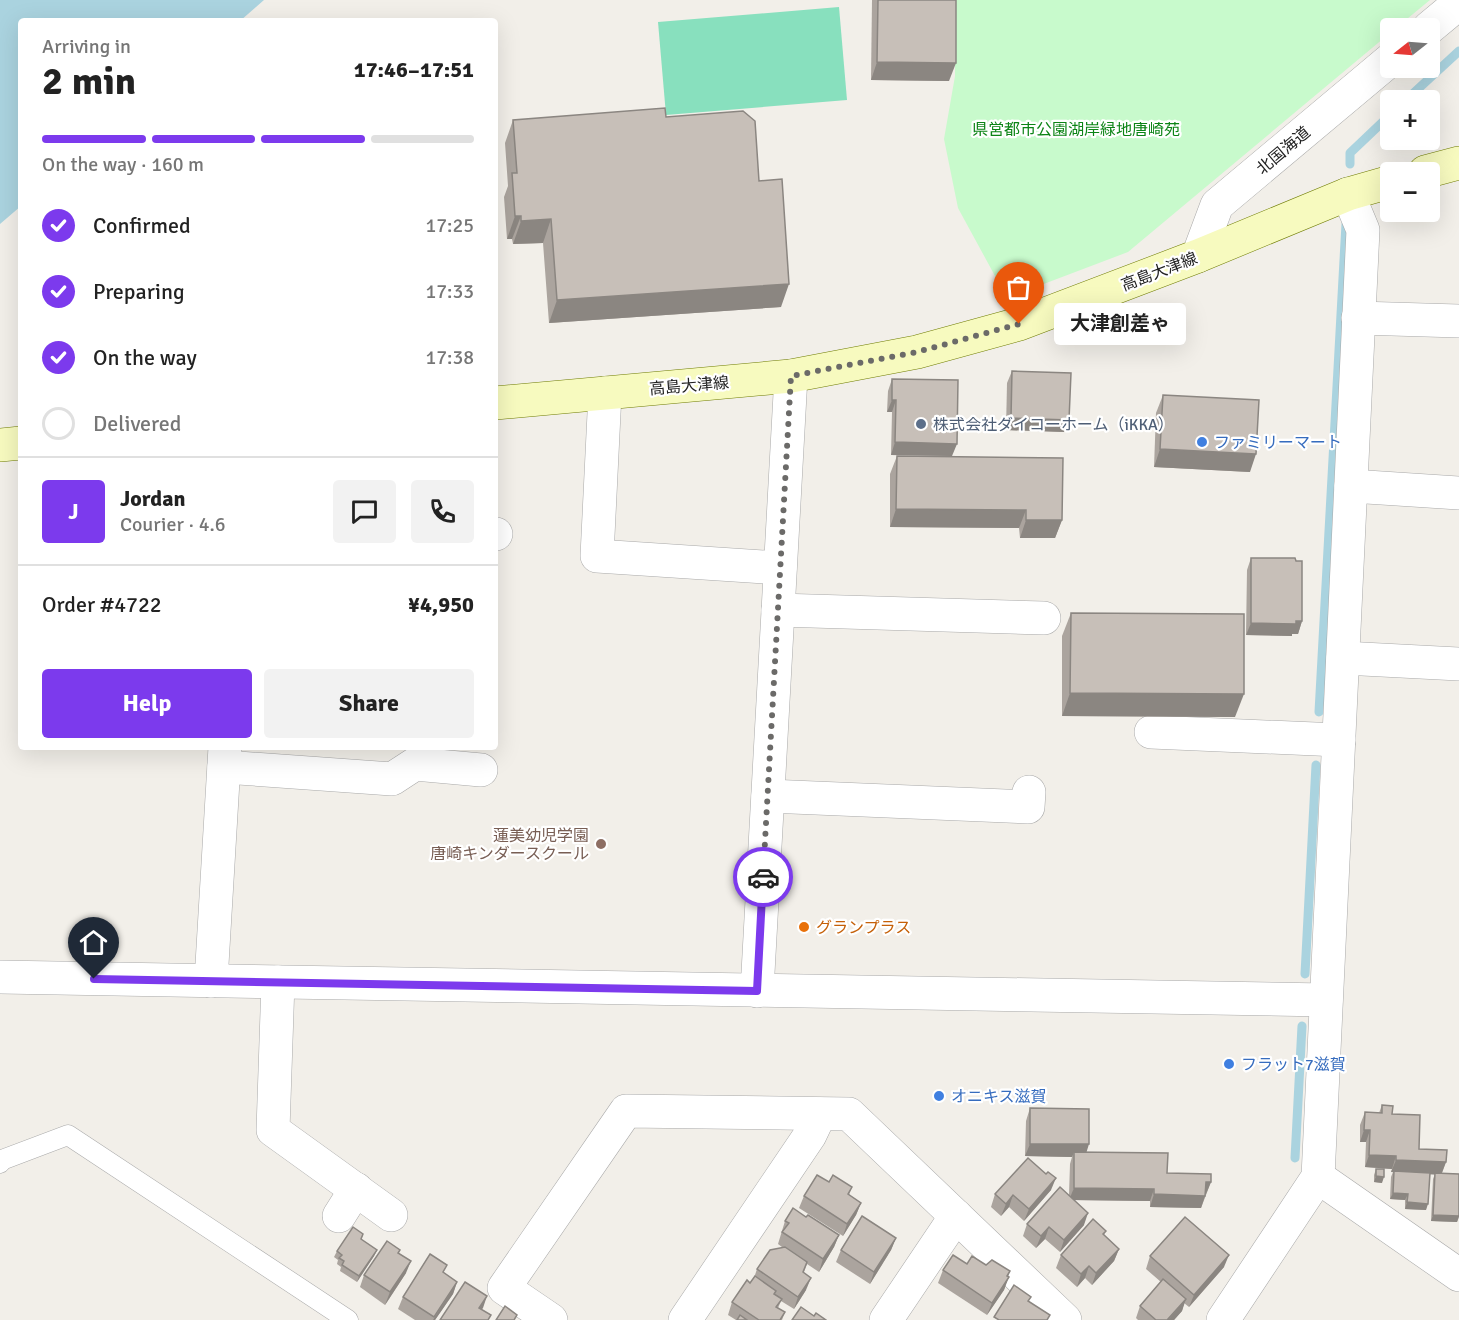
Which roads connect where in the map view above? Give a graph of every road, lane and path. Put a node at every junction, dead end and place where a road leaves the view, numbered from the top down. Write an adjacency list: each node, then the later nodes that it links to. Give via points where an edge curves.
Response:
1 (1459, 3): 2 (street)
2 (1440, 19)
3 (1380, 68): 8 (street, 北国海道, via 1217,205)
4 (1459, 163): 5 (main road)
5 (1440, 168)
6 (1380, 185): 7 (main road, 高島大津線)
7 (1348, 194): 8 (main road, 高島大津線); 9 (street, via 1363,230)
8 (1198, 256): 11 (main road, 高島大津線, via 1019,324 917,352)
9 (1358, 318): 10 (street); 16 (street)
10 (1459, 321)
11 (791, 376): 12 (main road, 高島大津線); 18 (street)
12 (605, 393): 13 (main road, 高島大津線); 18 (street, via 597,556)
13 (498, 403)
14 (18, 443): 15 (main road)
15 (0, 445)
16 (1351, 486): 17 (street); 21 (street)
17 (1459, 493)
18 (780, 568): 19 (street)
19 (778, 610): 20 (street); 28 (street)
20 (1044, 618)
21 (1342, 658): 22 (street); 24 (street)
22 (1459, 664)
23 (1151, 732): 24 (street)
24 (1339, 740): 33 (street)
25 (225, 757): 26 (street, via 392,779 415,764); 30 (street)
26 (481, 770)
27 (1029, 792): 28 (street, via 1028,807)
28 (768, 796): 32 (street)
29 (0, 977): 30 (street)
30 (211, 981): 31 (street)
31 (278, 982): 32 (street); 37 (street, via 273,1130 347,1203)
32 (757, 991): 33 (street)
33 (1326, 1000): 36 (street)
34 (820, 1114): 38 (street, via 849,1114); 41 (street, via 626,1111 504,1288); 42 (street, via 810,1135)
35 (0, 1163): 40 (lane, via 68,1135)
36 (1318, 1178): 39 (street); 45 (street)
37 (391, 1215)
38 (956, 1216): 43 (street); 44 (street)
39 (1459, 1275)
40 (348, 1320)
41 (551, 1320)
42 (685, 1320)
43 (886, 1320)
44 (1065, 1320)
45 (1223, 1320)

